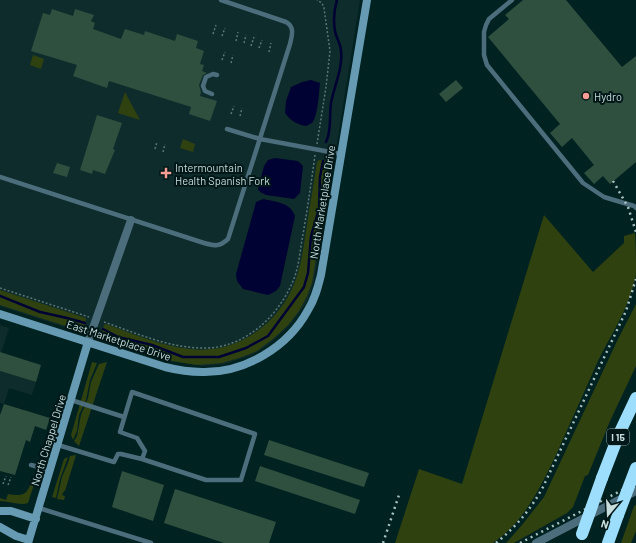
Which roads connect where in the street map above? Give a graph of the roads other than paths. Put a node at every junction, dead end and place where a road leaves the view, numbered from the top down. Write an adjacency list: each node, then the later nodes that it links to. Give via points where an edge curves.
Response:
1 (221, 0): 7 (lane, via 286,22 293,28)
2 (367, 0): 8 (street, North Marketplace Drive)
3 (512, 0): 10 (lane, via 489,19 484,28 484,58 487,65 583,183 604,197)
4 (217, 76): 5 (lane, via 213,74 206,77 203,86)
5 (212, 94)
6 (227, 129): 7 (lane)
7 (260, 139): 8 (lane); 11 (lane, via 228,239 222,244 216,246 204,243)
8 (341, 154): 14 (street, North Marketplace Drive, via 321,275 308,310 298,325 279,344 258,359)
9 (0, 177): 11 (lane)
10 (635, 206)
11 (131, 220): 13 (street)
12 (0, 314): 13 (street, East Marketplace Drive)
13 (88, 342): 14 (street, East Marketplace Drive, via 188,372); 16 (street, North Chappel Drive)
14 (233, 368)
15 (636, 398): 30 (highway, I 15, bridge, via 619,434)
16 (71, 400): 18 (street, North Chappel Drive); 19 (lane)
17 (57, 408): 18 (lane)
18 (68, 411): 20 (street, North Chappel Drive)
19 (124, 417): 21 (lane, via 120,432 137,438 145,451); 21 (lane, via 132,392 255,434 241,480 206,480)
20 (58, 445): 21 (lane, via 114,462 118,454); 24 (street, North Chappel Drive)
21 (142, 459)
22 (31, 465): 24 (lane)
23 (636, 468): 34 (highway, bridge)
24 (51, 470): 26 (street, North Chappel Drive)
25 (636, 491): 33 (street)
26 (39, 508): 28 (street, North Chappel Drive); 32 (lane)
27 (0, 511): 28 (street, via 11,511)
28 (36, 519): 31 (street, North Chappel Drive)
29 (0, 527): 31 (street)
30 (581, 538)
31 (28, 542)
32 (151, 543)
33 (536, 543)
34 (608, 543)

